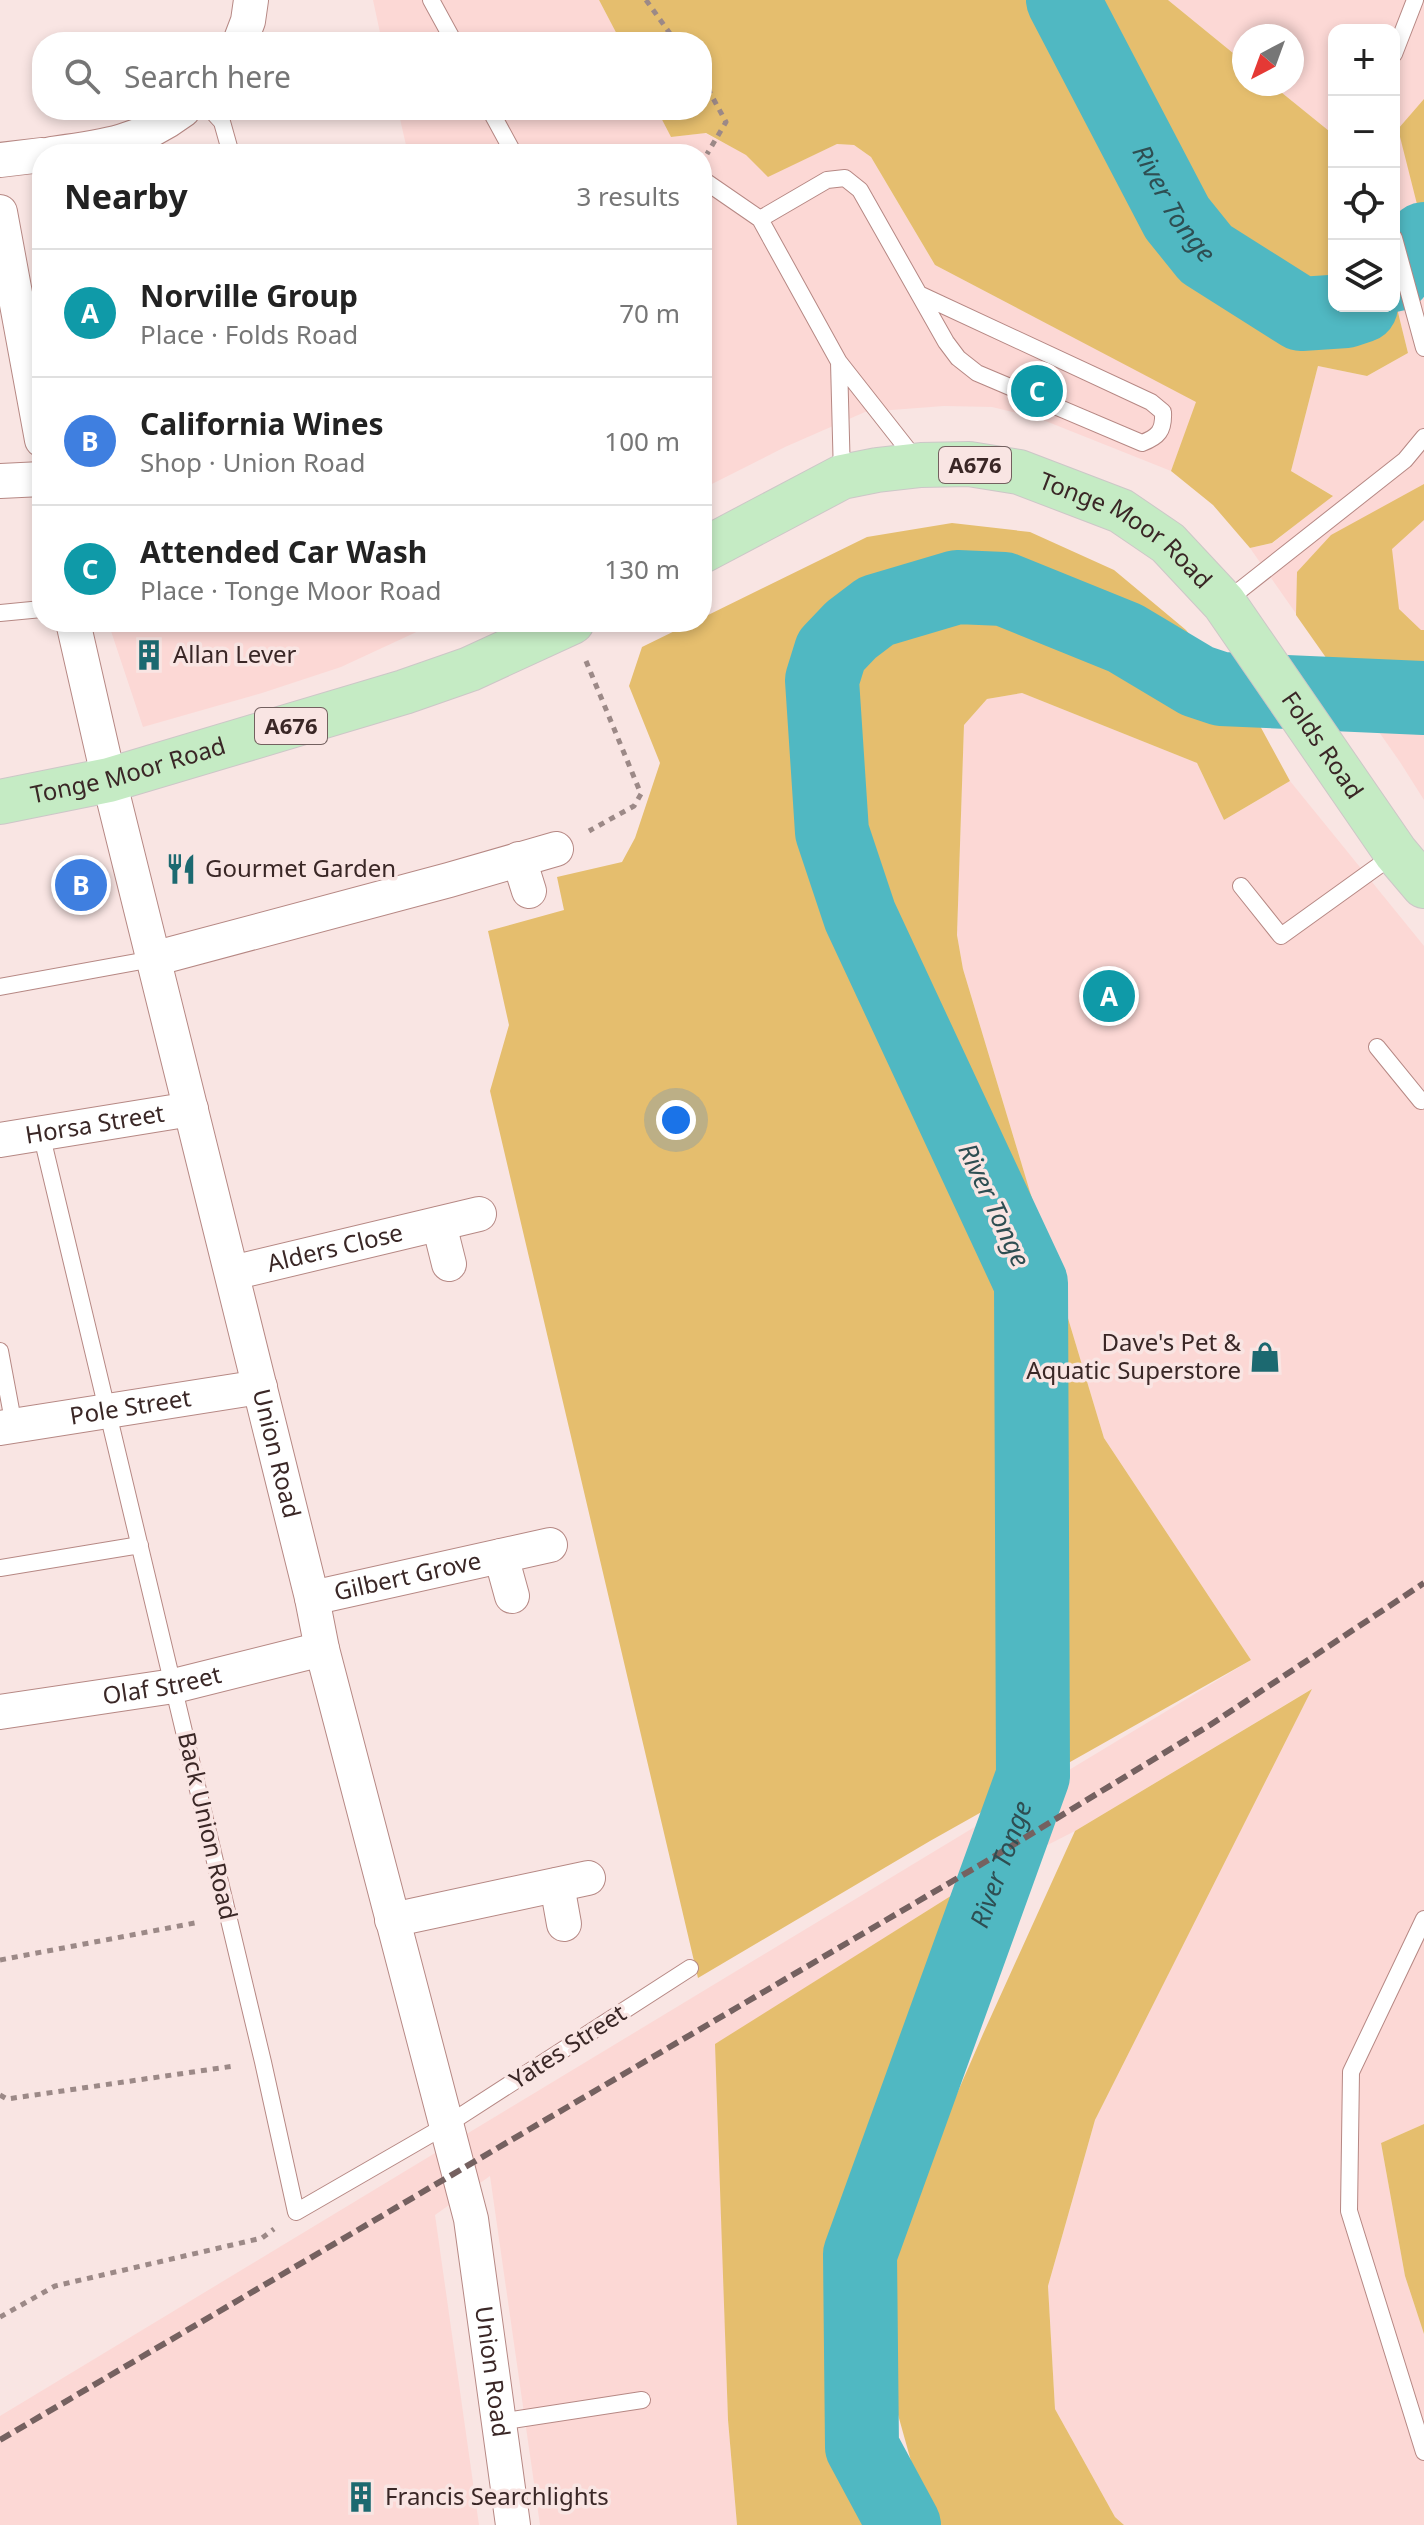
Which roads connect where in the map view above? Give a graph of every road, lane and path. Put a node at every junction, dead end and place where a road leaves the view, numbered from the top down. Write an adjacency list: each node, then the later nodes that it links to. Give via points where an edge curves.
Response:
1 (251, 0): 5 (street)
2 (431, 0): 6 (lane)
3 (646, 0): 7 (path)
4 (1415, 0): 8 (lane)
5 (244, 32)
6 (449, 32)
7 (669, 32)
8 (1400, 39)
9 (712, 96): 16 (path, via 726,122)
10 (169, 120): 13 (street)
11 (220, 120): 14 (lane)
12 (495, 120): 15 (lane)
13 (118, 144)
14 (228, 144)
15 (509, 144)
16 (712, 145)
17 (32, 156): 18 (street)
18 (0, 160)
19 (712, 186): 21 (lane)
20 (0, 212): 26 (street)
21 (760, 219): 23 (lane, via 827,180 845,178 860,190); 25 (lane)
22 (1395, 240): 24 (lane)
23 (921, 295): 23 (lane, via 1151,402 1163,412 1164,426 1157,437 1142,443 977,373 946,342)
24 (1424, 346)
25 (839, 362): 28 (lane); 29 (lane)
26 (32, 386)
27 (1424, 437): 33 (lane, via 1405,460)
28 (921, 465): 29 (main road, Tonge Moor Road / A676); 33 (main road, Tonge Moor Road / A676, via 969,464 1019,472 1121,511 1168,543)
29 (842, 477): 32 (main road, Tonge Moor Road / A676)
30 (32, 479): 31 (street)
31 (0, 481)
32 (712, 546)
33 (1224, 603): 42 (main road, Folds Road / A676)
34 (32, 610): 35 (lane)
35 (0, 613)
36 (75, 632): 39 (street, Union Road)
37 (550, 632): 39 (main road, Tonge Moor Road / A676, via 404,692)
38 (575, 632): 41 (path, via 641,794 634,806)
39 (109, 780): 40 (main road, Tonge Moor Road / A676); 45 (street, Union Road)
40 (0, 802)
41 (556, 849): 45 (street, via 524,875)
42 (1396, 853): 43 (lane, via 1281,936); 44 (main road, Folds Road / A676)
43 (1241, 886)
44 (1424, 886)
45 (153, 959): 46 (lane); 49 (street, Union Road)
46 (0, 987)
47 (1377, 1047): 48 (lane)
48 (1423, 1102)
49 (191, 1109): 50 (street, Horsa Street); 55 (street, Union Road)
50 (41, 1133): 51 (street, Horsa Street); 58 (lane, Back Union Road)
51 (0, 1140)
52 (479, 1214): 53 (street, Alders Close)
53 (439, 1224): 54 (street); 55 (street, Alders Close)
54 (449, 1264)
55 (232, 1273): 57 (street, Union Road)
56 (0, 1351): 59 (lane)
57 (260, 1387): 58 (street, Pole Street); 65 (street, Union Road)
58 (108, 1411): 59 (street, Pole Street); 60 (lane, Back Union Road)
59 (7, 1427)
60 (140, 1545): 63 (lane); 67 (lane, Back Union Road)
61 (550, 1545): 62 (street, Gilbert Grove)
62 (501, 1556): 64 (street, Gilbert Grove); 65 (street, Gilbert Grove)
63 (0, 1568)
64 (512, 1596)
65 (312, 1598): 66 (street, Union Road)
66 (322, 1649): 67 (street, Olaf Street); 71 (street, Union Road)
67 (174, 1686): 68 (street, Olaf Street); 69 (lane, Back Union Road)
68 (0, 1712)
69 (228, 1917): 73 (path); 75 (lane, Back Union Road)
70 (1424, 1919): 82 (lane, via 1351,2072 1349,2211)
71 (392, 1920): 72 (street, via 572,1882); 77 (street, Union Road)
72 (564, 1924)
73 (0, 1960)
74 (690, 1968): 77 (lane, Yates Street)
75 (263, 2062): 76 (path, via 7,2099); 78 (lane, Back Union Road)
76 (0, 2095)
77 (445, 2126): 78 (lane); 81 (street, Union Road, via 471,2219)
78 (296, 2212): 79 (path, via 262,2238 55,2286)
79 (0, 2317)
80 (642, 2400): 81 (lane)
81 (499, 2422): 83 (street, Union Road)
82 (1424, 2452)
83 (513, 2525)

